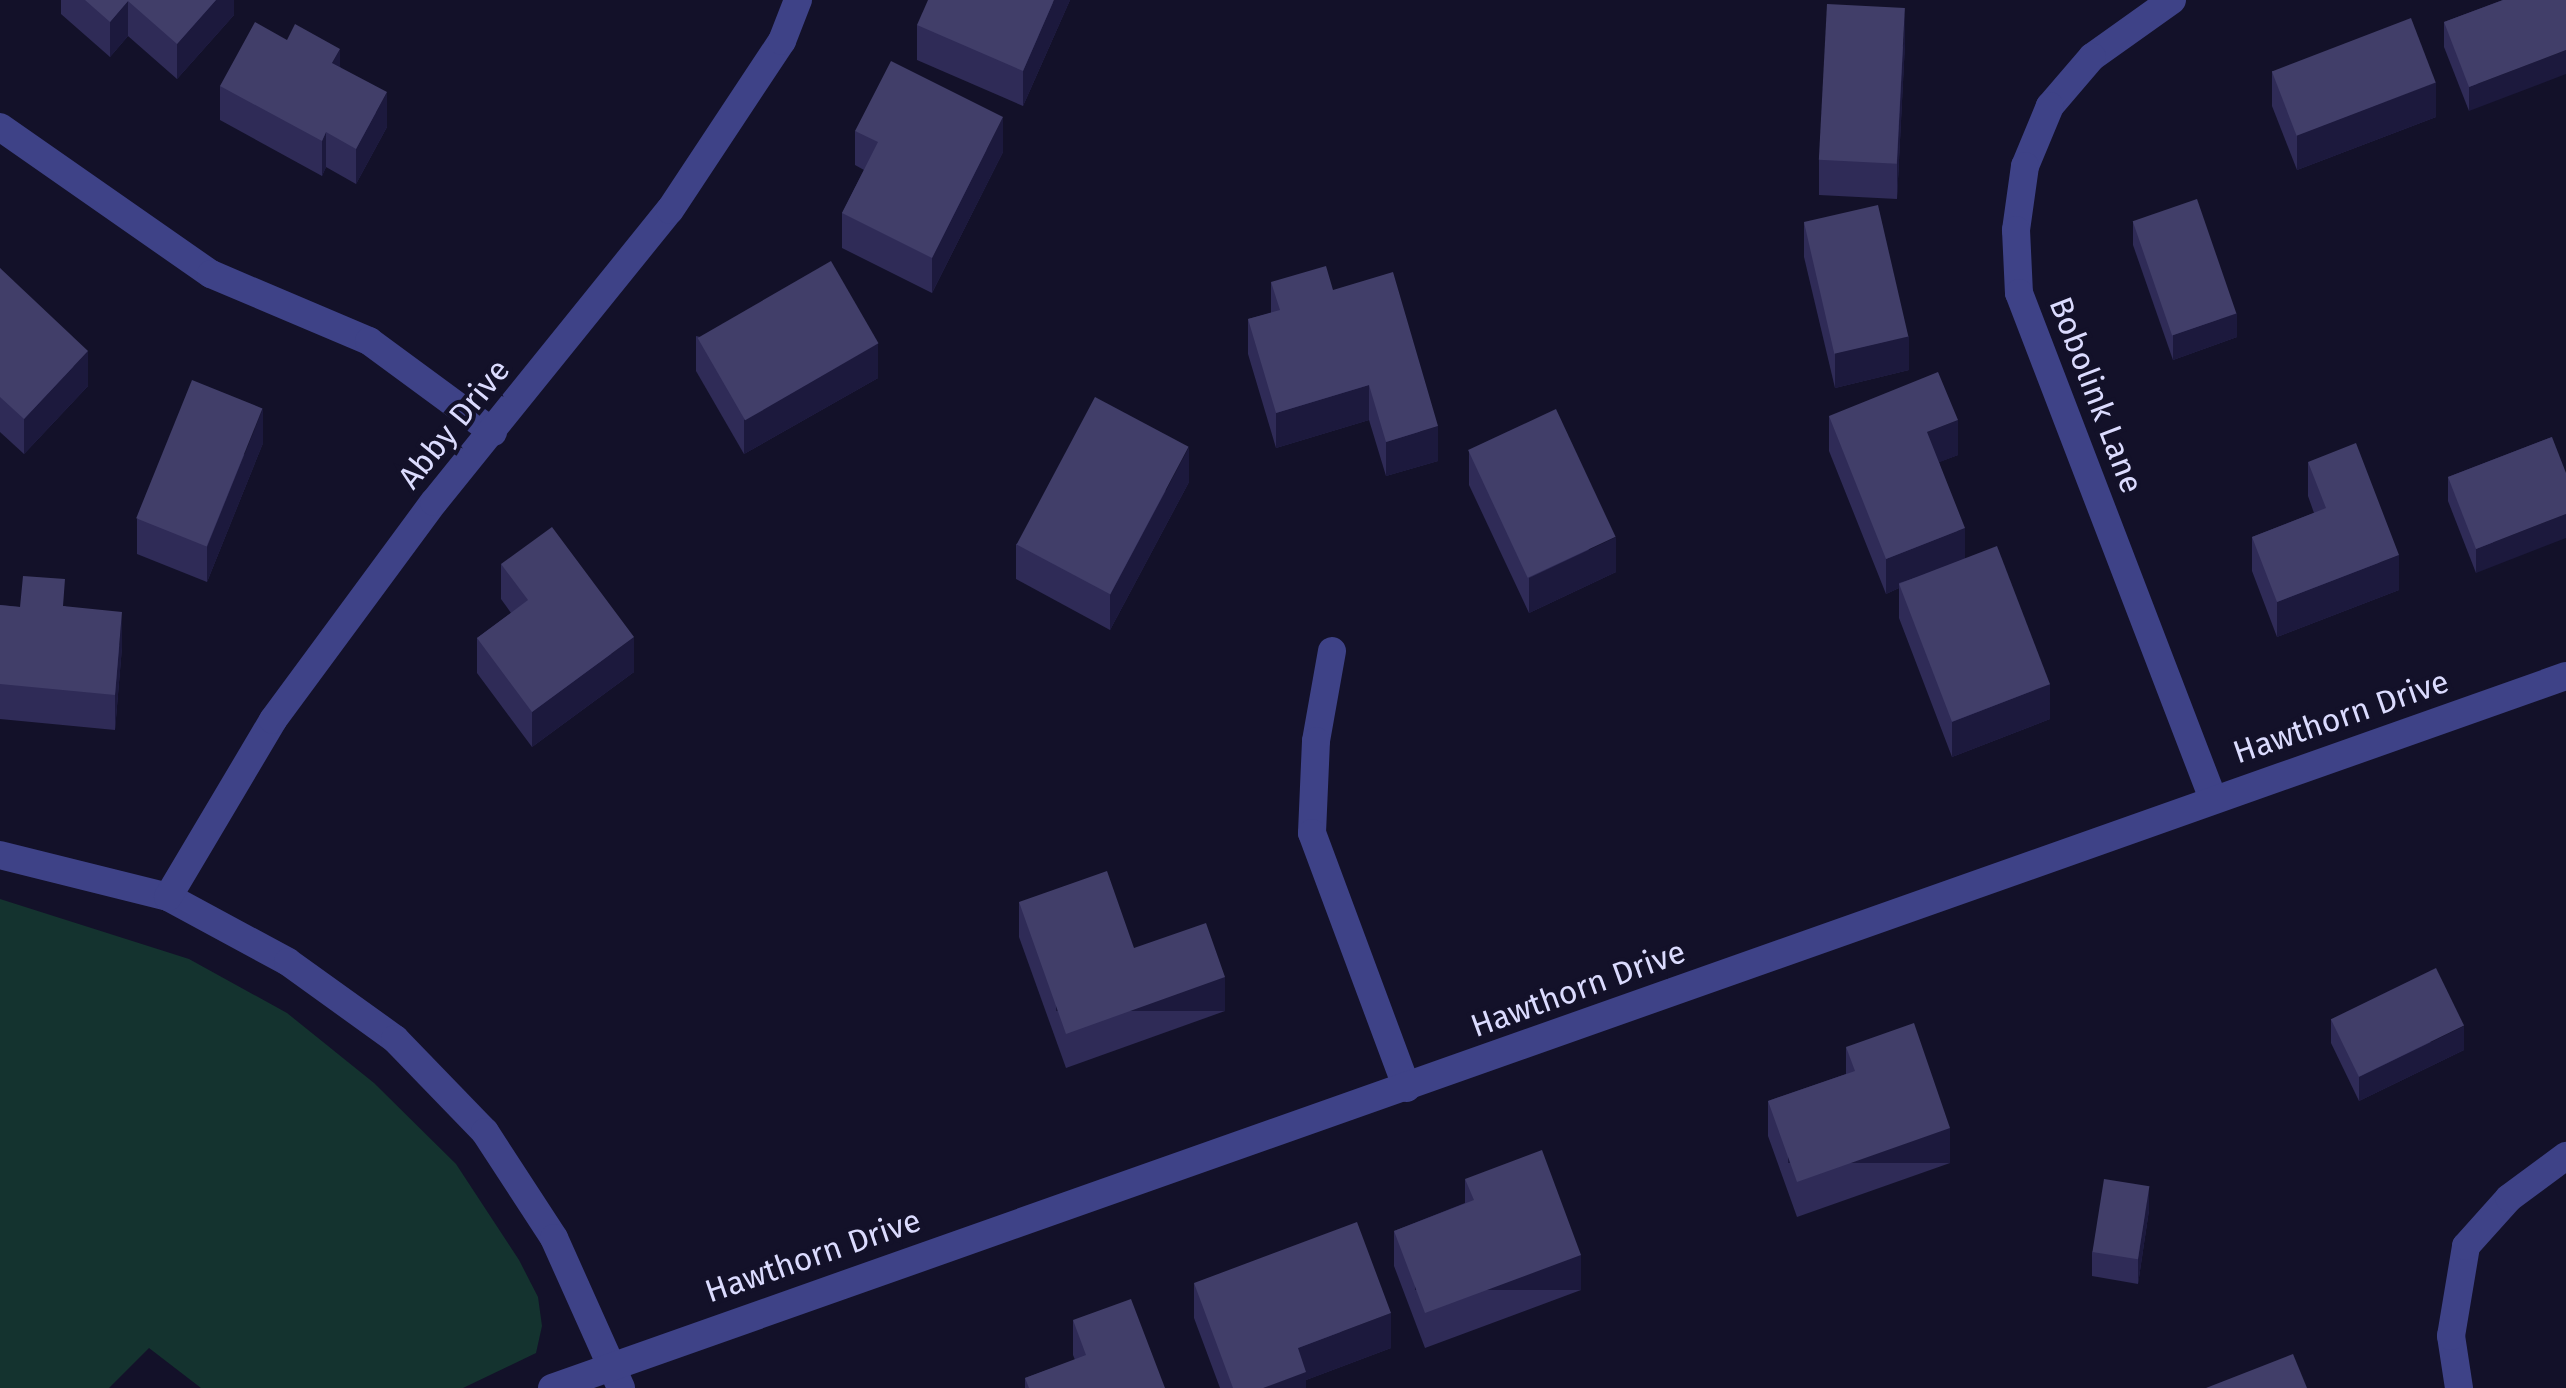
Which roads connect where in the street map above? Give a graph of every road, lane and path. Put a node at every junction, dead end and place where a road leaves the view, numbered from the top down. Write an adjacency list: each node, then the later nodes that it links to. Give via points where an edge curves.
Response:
1 (798, 0): 4 (street, Abby Drive, via 782,41 670,210)
2 (2172, 0): 7 (street, Bobolink Lane, via 2092,57 2050,106 2025,166 2016,230 2019,293)
3 (0, 127): 4 (street, via 212,274 368,341)
4 (493, 432): 9 (street, Abby Drive, via 273,720)
5 (1332, 651): 10 (street, via 1316,742 1312,833)
6 (2566, 676): 7 (street, Hawthorn Drive)
7 (2213, 798): 10 (street, Hawthorn Drive)
8 (0, 855): 9 (street)
9 (168, 897): 12 (street, via 288,962 395,1039 485,1132 554,1238)
10 (1407, 1088): 12 (street, Hawthorn Drive)
11 (2566, 1156): 14 (street, via 2509,1198 2466,1246 2451,1336)
12 (617, 1377): 13 (street, Hawthorn Drive)
13 (552, 1388)
14 (2459, 1388)

